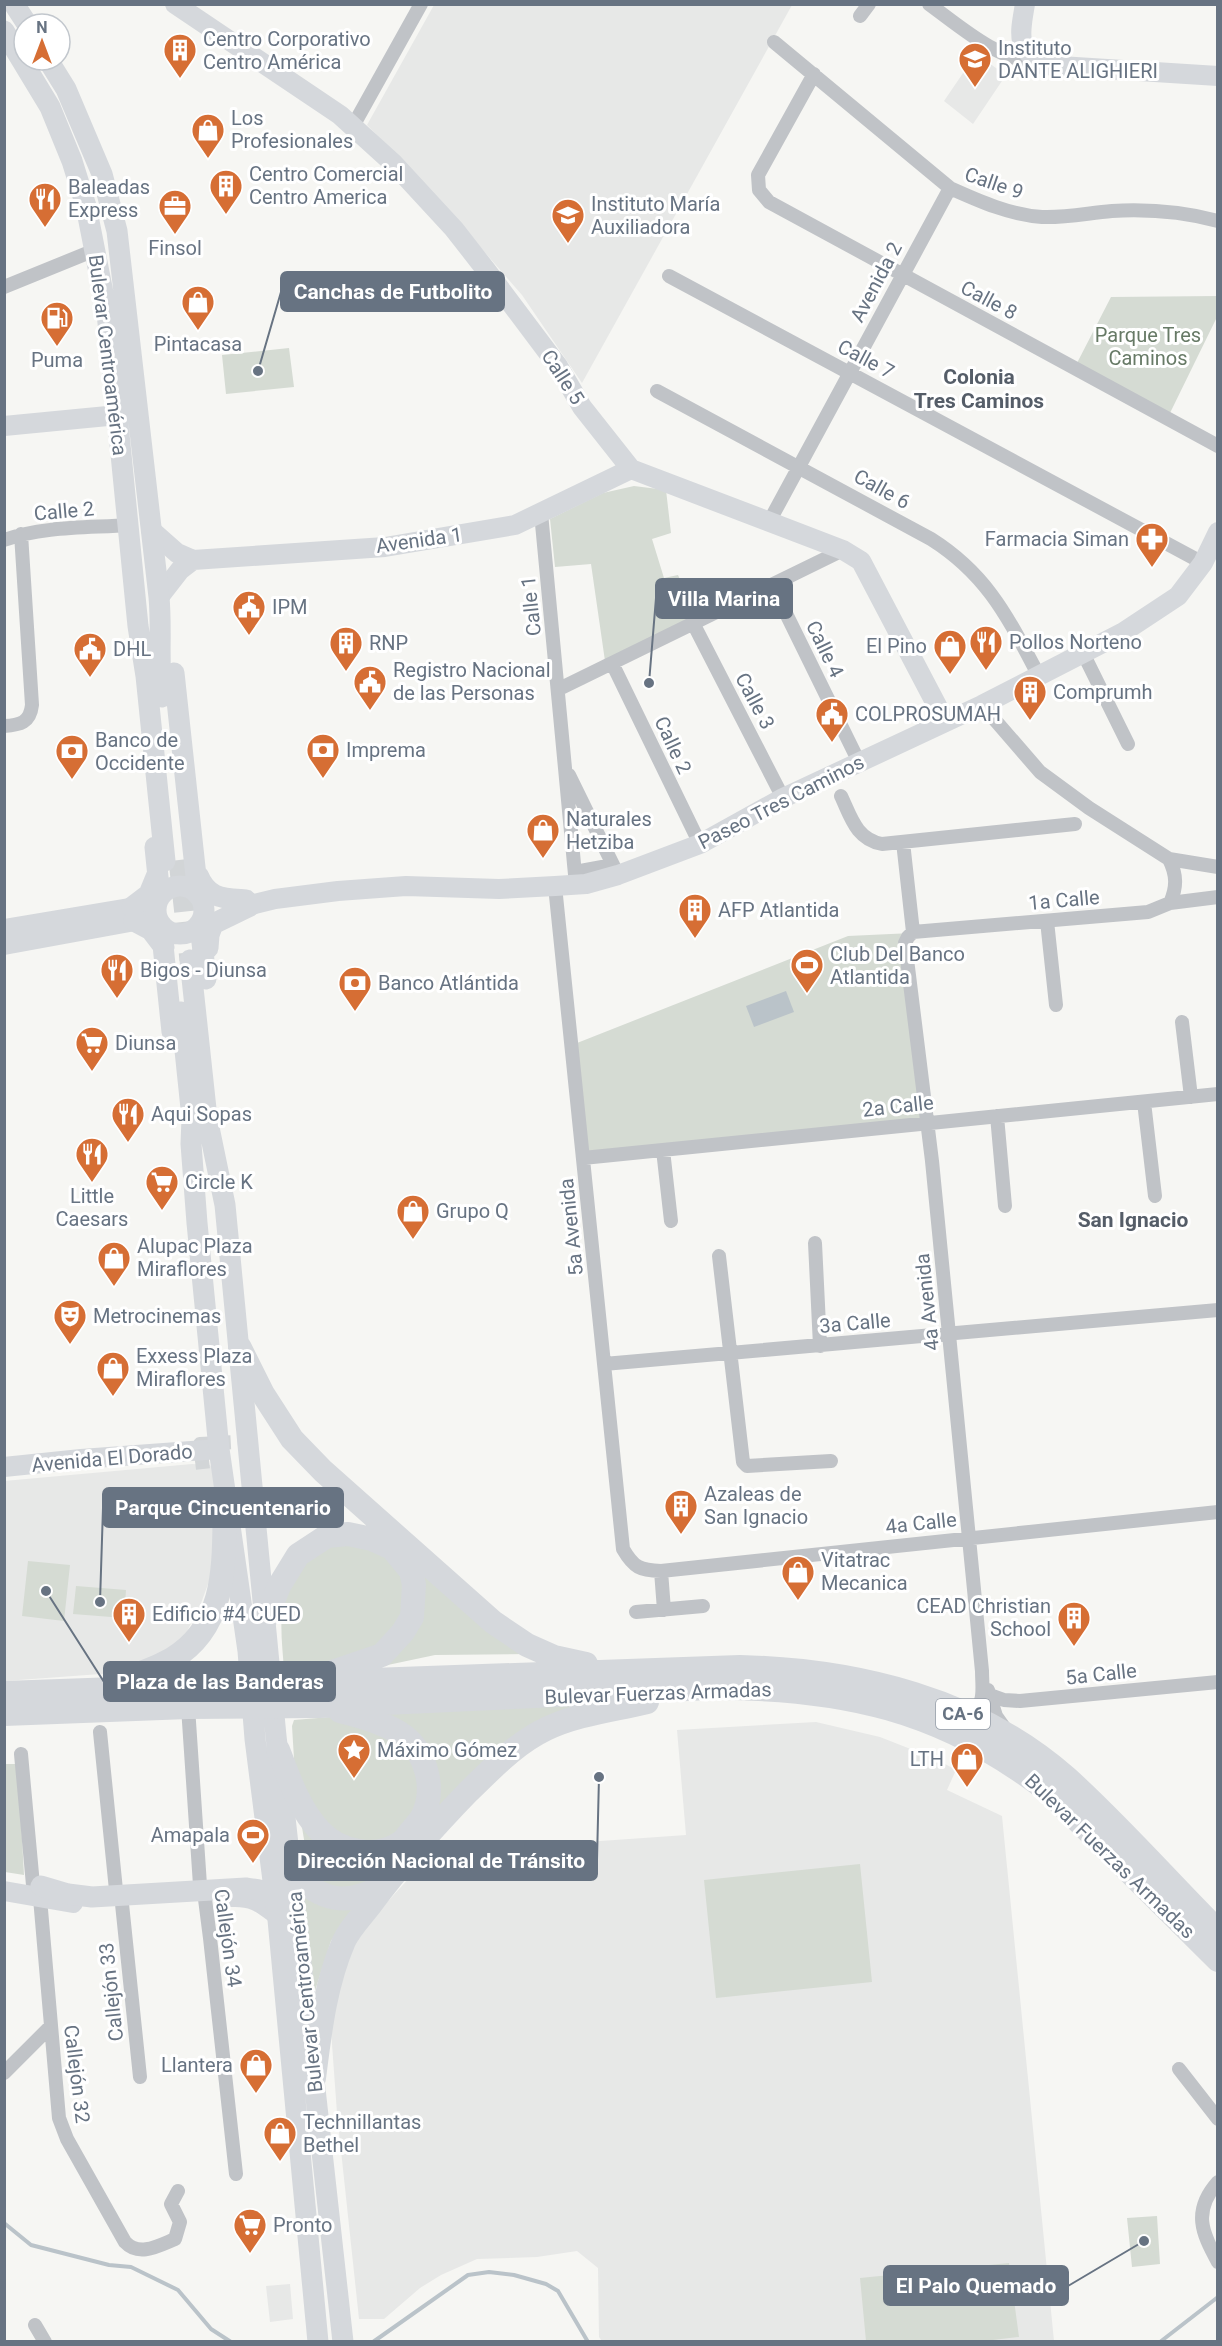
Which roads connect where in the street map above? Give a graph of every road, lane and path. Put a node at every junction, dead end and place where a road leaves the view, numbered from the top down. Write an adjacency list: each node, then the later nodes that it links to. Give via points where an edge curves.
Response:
1 (175, 4): 11 (street, Calle 5)
2 (421, 4): 11 (street)
3 (929, 4): 7 (street, via 999,52)
4 (1025, 4): 7 (street, via 1023,46)
5 (4, 31): 14 (main road, Bulevar Centroamérica, via 50,107 68,150)
6 (774, 42): 9 (street, Calle 9)
7 (1044, 65): 10 (street)
8 (55, 72): 28 (main road, Bulevar Centroamérica, via 102,174 117,231)
9 (814, 74): 12 (street, Calle 9); 16 (street, Calle 8, via 758,175 759,190 769,202)
10 (1218, 76)
11 (353, 126): 24 (street, Calle 5, via 454,229)
12 (950, 188): 13 (street, Calle 9, via 1000,208 1041,217 1138,211); 16 (street, Avenida 2)
13 (1218, 220)
14 (95, 250): 17 (street); 20 (main road, Bulevar Centroamérica, via 107,313)
15 (669, 276): 18 (street, Calle 7)
16 (902, 276): 18 (street, Avenida 2); 22 (street, Calle 8)
17 (4, 287)
18 (850, 373): 23 (street, Avenida 2); 34 (street, Calle 7)
19 (657, 391): 23 (street, Calle 6)
20 (118, 415): 21 (street); 27 (main road, Bulevar Centroamérica)
21 (4, 426)
22 (1218, 446)
23 (799, 466): 26 (street, Avenida 2); 40 (street, Calle 6, via 964,561 992,593)
24 (631, 469): 25 (street, Avenida 1); 26 (street)
25 (541, 513): 33 (street, Avenida 1, via 515,525 386,547); 41 (street, Calle 1)
26 (769, 522): 32 (street)
27 (129, 525): 30 (street, Calle 2); 54 (main road, Bulevar Centroamérica, via 138,626)
28 (151, 530): 33 (street); 36 (main road, Bulevar Centroamérica)
29 (1218, 532): 34 (street, Paseo Tres Caminos)
30 (21, 534): 31 (street, Calle 2); 44 (street, via 31,712 24,722)
31 (4, 540)
32 (843, 550): 35 (street); 43 (street, via 861,561)
33 (193, 560): 36 (street, via 174,576)
34 (1203, 563): 38 (street, Paseo Tres Caminos, via 1178,596)
35 (772, 585): 37 (street); 46 (street, Calle 4)
36 (159, 597): 54 (main road, Bulevar Centroamérica, via 159,672)
37 (693, 623): 39 (street); 49 (street, Calle 3)
38 (1083, 653): 40 (street, Paseo Tres Caminos); 45 (street)
39 (612, 663): 41 (street); 52 (street, Calle 2)
40 (1039, 676): 42 (street, Paseo Tres Caminos)
41 (559, 689): 47 (street, Calle 1)
42 (982, 705): 43 (street, Paseo Tres Caminos); 53 (street, via 1040,772)
43 (945, 722): 46 (street, Paseo Tres Caminos)
44 (4, 726)
45 (1128, 744)
46 (859, 762): 49 (street, Paseo Tres Caminos)
47 (565, 767): 56 (street, Calle 1); 57 (street, Calle 1)
48 (841, 796): 51 (street, via 856,829 866,839 882,844)
49 (783, 798): 52 (street, Paseo Tres Caminos)
50 (1075, 824): 51 (street)
51 (903, 842): 67 (street, 4a Avenida)
52 (700, 844): 56 (street, Paseo Tres Caminos)
53 (1169, 859): 55 (street); 61 (street, via 1176,880)
54 (174, 865): 60 (main road, via 210,893); 62 (main road, Bulevar Centroamérica); 63 (main road, Bulevar Centroamérica); 64 (main road)
55 (1218, 867)
56 (616, 870): 57 (street, Paseo Tres Caminos)
57 (575, 878): 58 (street, Paseo Tres Caminos)
58 (555, 886): 60 (street, Paseo Tres Caminos, via 406,886); 80 (street, 5a Avenida)
59 (1218, 897): 61 (street, 1a Calle)
60 (248, 903): 62 (street, Paseo Tres Caminos, via 218,902); 70 (main road, via 212,927)
61 (1170, 903): 65 (street, 1a Calle, via 1148,912)
62 (200, 909): 63 (main road, via 195,929 181,934 174,933); 63 (main road, via 193,890 179,886 165,891); 70 (main road, Bulevar Centroamérica)
63 (159, 911): 64 (street); 69 (main road, Bulevar Centroamérica)
64 (133, 914): 66 (street); 68 (street); 69 (main road)
65 (1047, 921): 67 (street, 1a Calle); 71 (street)
66 (4, 929)
67 (913, 932): 77 (street, 4a Avenida, via 905,943)
68 (4, 945)
69 (177, 956): 78 (main road, Bulevar Centroamérica); 92 (main road, Bulevar Centroamérica)
70 (207, 985): 78 (main road, Bulevar Centroamérica, via 219,1121)
71 (1056, 1005)
72 (1182, 1022): 74 (street)
73 (1218, 1094): 74 (street, 2a Calle)
74 (1191, 1097): 75 (street, 2a Calle)
75 (1144, 1102): 76 (street, 2a Calle); 81 (street)
76 (997, 1116): 77 (street, 2a Calle); 82 (street)
77 (927, 1123): 79 (street, 2a Calle); 87 (street, 4a Avenida)
78 (212, 1142): 89 (main road, Bulevar Centroamérica, via 225,1205)
79 (663, 1150): 80 (street, 2a Calle); 83 (street)
80 (583, 1158): 91 (street, 5a Avenida)
81 (1155, 1196)
82 (1005, 1206)
83 (670, 1221)
84 (815, 1243): 88 (street)
85 (719, 1256): 90 (street)
86 (1218, 1310): 87 (street, 3a Calle)
87 (950, 1335): 88 (street, 3a Calle); 97 (street, 4a Avenida)
88 (820, 1346): 90 (street, 3a Calle)
89 (240, 1348): 103 (main road, Bulevar Centroamérica); 105 (highway, via 292,1439 493,1622 526,1645 555,1657)
90 (730, 1354): 91 (street, 3a Calle); 93 (street, via 745,1465)
91 (604, 1364): 98 (street, 5a Avenida, via 623,1549)
92 (219, 1449): 94 (street, Avenida El Dorado); 95 (main road, Bulevar Centroamérica)
93 (831, 1461)
94 (4, 1467)
95 (225, 1496): 104 (main road, Bulevar Centroamérica); 110 (highway, via 223,1574 216,1605 200,1634 173,1658)
96 (1218, 1512): 97 (street, 4a Calle)
97 (969, 1537): 99 (street, 4a Calle); 106 (street, 4a Avenida)
98 (631, 1563): 99 (street, 4a Calle, via 644,1570)
99 (661, 1571): 101 (street)
100 (703, 1606): 101 (street)
101 (664, 1610): 102 (street)
102 (636, 1612)
103 (266, 1618): 104 (main road, Bulevar Centroamérica); 107 (highway, via 298,1555 327,1536 348,1534 372,1539 392,1548 411,1571 412,1617 382,1655)
104 (258, 1650): 119 (main road, Bulevar Centroamérica); 121 (main road, Bulevar Centroamérica, via 255,1739)
105 (633, 1671): 107 (highway, Bulevar Fuerzas Armadas / CA-6); 115 (highway, Bulevar Fuerzas Armadas / CA-6, via 740,1667 805,1670 871,1681)
106 (982, 1671): 112 (street, 4a Avenida); 115 (street, 4a Avenida, via 982,1701 978,1707)
107 (305, 1681): 110 (highway, Bulevar Fuerzas Armadas / CA-6)
108 (1218, 1682): 112 (street, 5a Calle, via 1020,1701)
109 (709, 1688): 113 (highway, Bulevar Fuerzas Armadas / CA-6); 123 (highway, via 568,1720 521,1743 436,1825); 129 (highway, Bulevar Fuerzas Armadas / CA-6, via 773,1688 855,1699 909,1714 965,1738 1049,1792)
110 (98, 1689): 111 (highway, Bulevar Fuerzas Armadas / CA-6)
111 (4, 1693)
112 (990, 1695): 118 (street, 4a Avenida, via 996,1716)
113 (320, 1706): 114 (highway, Bulevar Fuerzas Armadas / CA-6); 119 (highway, via 393,1729 418,1750 426,1766 427,1804 423,1816 402,1842 366,1852 350,1850 321,1832 307,1815)
114 (188, 1707): 116 (highway, Bulevar Fuerzas Armadas / CA-6); 126 (street, Callejón 34)
115 (948, 1707): 118 (highway, Bulevar Fuerzas Armadas / CA-6)
116 (4, 1714)
117 (100, 1732): 127 (street, Callejón 33)
118 (1014, 1739): 129 (highway, Bulevar Fuerzas Armadas / CA-6, via 1066,1778)
119 (277, 1743): 121 (main road, Bulevar Centroamérica)
120 (21, 1754): 124 (street, Callejón 32)
121 (282, 1875): 123 (highway, via 325,1896 347,1899 368,1895); 126 (street); 128 (main road, Bulevar Centroamérica); 132 (main road, Bulevar Centroamérica)
122 (4, 1879): 124 (street)
123 (386, 1884): 132 (highway, via 345,1938 331,1978)
124 (38, 1889): 125 (street); 127 (street); 130 (street, Callejón 32); 132 (main road, via 92,1897 246,1888 279,1896 290,1908 294,1926)
125 (4, 1891)
126 (202, 1892): 127 (street); 128 (street, via 247,1896); 136 (street, Callejón 34)
127 (119, 1897): 134 (street, Callejón 33)
128 (277, 1915): 142 (main road, Bulevar Centroamérica)
129 (1215, 1952)
130 (51, 2026): 133 (street); 138 (street, Callejón 32, via 60,2118 67,2139 124,2242 141,2251 175,2239 180,2222 171,2204)
131 (1179, 2069): 135 (street)
132 (311, 2070): 141 (main road, Bulevar Centroamérica)
133 (4, 2073)
134 (140, 2077)
135 (1218, 2119)
136 (236, 2174)
137 (1218, 2182): 139 (street, via 1204,2207 1202,2227)
138 (178, 2191)
139 (1218, 2262)
140 (35, 2325): 143 (street)
141 (343, 2336)
142 (318, 2337)
143 (45, 2342)

